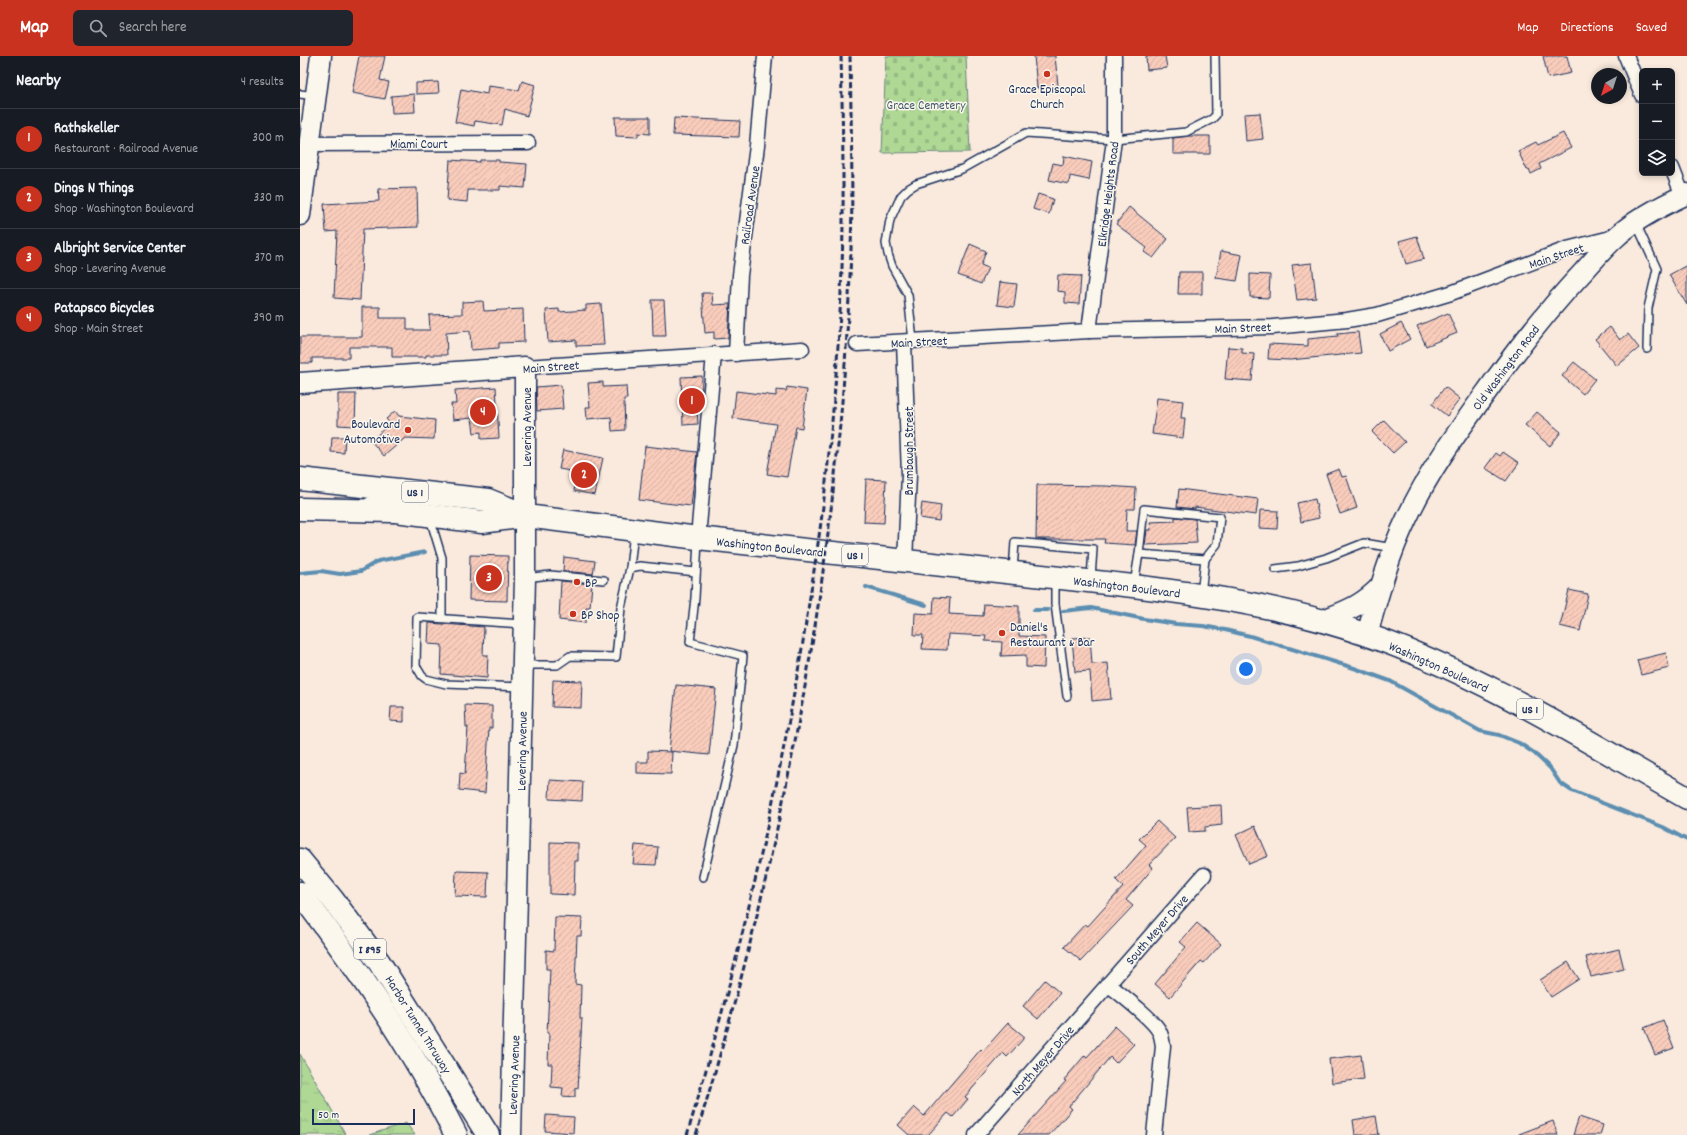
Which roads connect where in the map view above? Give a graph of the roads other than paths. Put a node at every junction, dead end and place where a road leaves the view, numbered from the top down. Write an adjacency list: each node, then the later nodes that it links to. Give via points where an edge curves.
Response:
1 (321, 56): 7 (street)
2 (765, 56): 22 (street, Railroad Avenue, via 757,146 740,275)
3 (1114, 56): 8 (street, Elkridge Heights Road)
4 (1215, 56): 8 (lane, via 1215,118 1186,132)
5 (1626, 56): 6 (street)
6 (1639, 88)
7 (308, 95): 10 (street)
8 (1114, 139): 16 (street, Elkridge Heights Road); 17 (lane, via 1026,133 962,169 916,184 905,193 896,205 890,220 886,243 892,266 908,295)
9 (528, 143): 10 (street, Miami Court)
10 (309, 144): 13 (street)
11 (1675, 174): 12 (street)
12 (1685, 195): 14 (street, Old Washington Road)
13 (300, 215)
14 (1636, 223): 15 (street, Old Washington Road); 20 (lane, via 1657,269 1648,308)
15 (1616, 237): 16 (street, Main Street, via 1568,249 1451,294 1377,315 1273,327); 33 (street, Old Washington Road, via 1537,324 1468,417 1425,482)
16 (1089, 331): 17 (street, Main Street)
17 (909, 342): 18 (street, Main Street); 36 (street, Brumbaugh Street, via 909,475)
18 (857, 344)
19 (802, 349): 22 (street, Main Street)
20 (1647, 349)
21 (714, 354): 22 (street, Main Street); 23 (street, Main Street); 32 (street)
22 (736, 354)
23 (525, 368): 24 (street, Main Street); 30 (street, Levering Avenue)
24 (300, 383)
25 (300, 479): 30 (main road, Washington Boulevard / US 1, via 488,500)
26 (300, 498): 28 (main road, Washington Boulevard / US 1)
27 (300, 509): 28 (main road)
28 (392, 511): 29 (main road, Washington Boulevard / US 1)
29 (429, 516): 30 (main road, Washington Boulevard / US 1, via 482,522); 48 (lane, via 442,558)
30 (526, 516): 31 (main road, Washington Boulevard / US 1); 42 (street, Levering Avenue)
31 (634, 530): 32 (main road, Washington Boulevard / US 1); 37 (lane)
32 (698, 538): 36 (main road, Washington Boulevard / US 1); 39 (lane)
33 (1394, 548): 38 (lane, via 1364,543 1326,558); 46 (street, Old Washington Road)
34 (1139, 554): 35 (lane); 35 (lane, via 1144,509 1220,517 1218,544); 45 (lane)
35 (1205, 559): 47 (lane)
36 (905, 561): 40 (main road, Washington Boulevard / US 1)
37 (630, 568): 39 (lane, via 640,566); 52 (lane, via 621,608 616,657 570,656 557,665)
38 (1275, 569)
39 (696, 572): 58 (lane, via 690,642 743,656 734,745)
40 (1013, 573): 41 (main road, Washington Boulevard / US 1); 44 (lane, via 1015,542 1093,549)
41 (1055, 577): 44 (main road, Washington Boulevard / US 1); 54 (lane, via 1055,604)
42 (525, 578): 43 (lane, via 550,575); 50 (street, Levering Avenue)
43 (604, 580)
44 (1090, 581): 45 (main road, Washington Boulevard / US 1)
45 (1133, 586): 47 (main road, Washington Boulevard / US 1)
46 (1381, 586): 49 (street, Old Washington Road, via 1370,598 1356,607); 51 (street, Old Washington Road)
47 (1201, 594): 49 (main road, Washington Boulevard / US 1, via 1260,605)
48 (442, 618): 50 (lane); 53 (lane, via 417,617 416,666 422,676 433,682 446,684)
49 (1321, 621): 51 (main road, Washington Boulevard / US 1)
50 (524, 624): 52 (street, Levering Avenue)
51 (1367, 635): 55 (main road, Washington Boulevard / US 1, via 1474,680)
52 (523, 665): 53 (street, Levering Avenue)
53 (523, 687): 63 (street, Levering Avenue)
54 (1067, 696)
55 (1687, 798)
56 (300, 860): 62 (main road, Harbor Tunnel Thruway / I 895, via 379,962)
57 (1204, 875): 60 (street, South Meyer Drive)
58 (703, 877)
59 (300, 893): 61 (main road, Harbor Tunnel Thruway / I 895, via 393,1022)
60 (1108, 984): 64 (street, North Meyer Drive); 65 (street, via 1152,1022 1162,1037)
61 (456, 1135)
62 (488, 1135)
63 (511, 1135)
64 (976, 1135)
65 (1154, 1135)

